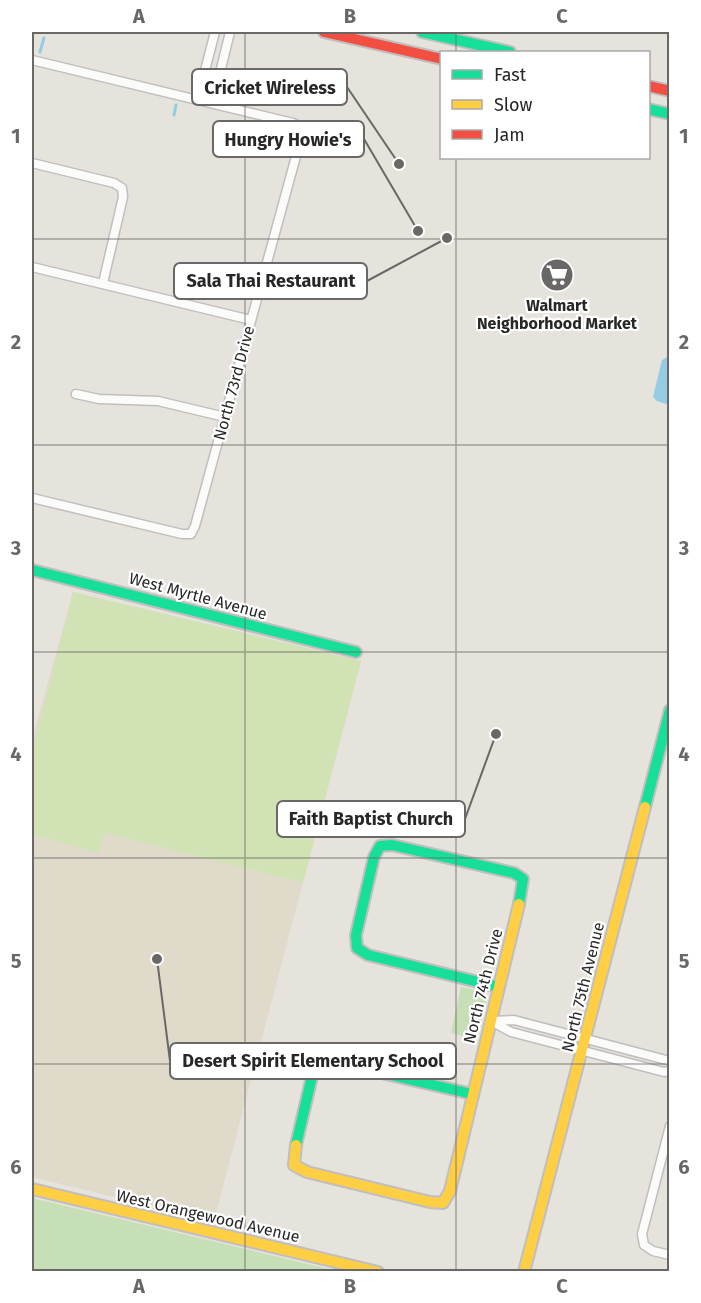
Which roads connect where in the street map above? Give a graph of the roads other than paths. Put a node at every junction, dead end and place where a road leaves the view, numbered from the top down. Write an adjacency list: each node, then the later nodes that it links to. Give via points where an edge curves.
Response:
1 (215, 32): 10 (street, via 204,78)
2 (230, 32): 10 (street, via 218,81)
3 (324, 32): 6 (street)
4 (422, 32): 5 (street)
5 (506, 51)
6 (440, 59)
7 (32, 60): 10 (street)
8 (650, 86): 9 (street)
9 (669, 91)
10 (206, 102): 16 (street, North 73rd Drive, via 301,128)
11 (650, 109): 12 (street)
12 (669, 114)
13 (32, 163): 15 (street, via 122,188)
14 (32, 267): 15 (street)
15 (103, 284): 16 (street)
16 (252, 320): 18 (street, North 73rd Drive)
17 (76, 394): 18 (street, via 99,399 158,401)
18 (225, 417): 19 (street, North 73rd Drive, via 191,534)
19 (32, 498)
20 (32, 570): 21 (street, West Myrtle Avenue)
21 (356, 652)
22 (669, 710): 23 (street, North 75th Avenue)
23 (667, 726): 28 (street, North 75th Avenue)
24 (499, 987): 24 (street, North 74th Drive, via 523,879 514,873 393,845 380,846 358,924 357,948 368,955); 25 (street, North 74th Drive)
25 (491, 1021): 26 (street); 27 (street); 32 (street, North 74th Drive)
26 (523, 1023): 27 (street); 28 (street)
27 (520, 1034): 29 (street)
28 (585, 1038): 29 (street, North 75th Avenue); 30 (street)
29 (582, 1050): 31 (street); 37 (street, North 75th Avenue)
30 (669, 1061)
31 (669, 1071)
32 (472, 1094): 32 (street, North 74th Drive, via 450,1191 443,1203 307,1172 294,1165 318,1063 330,1061)
33 (669, 1127): 35 (street, via 642,1234 644,1245)
34 (32, 1189): 36 (street, West Orangewood Avenue)
35 (669, 1255)
36 (378, 1272)
37 (524, 1272)

